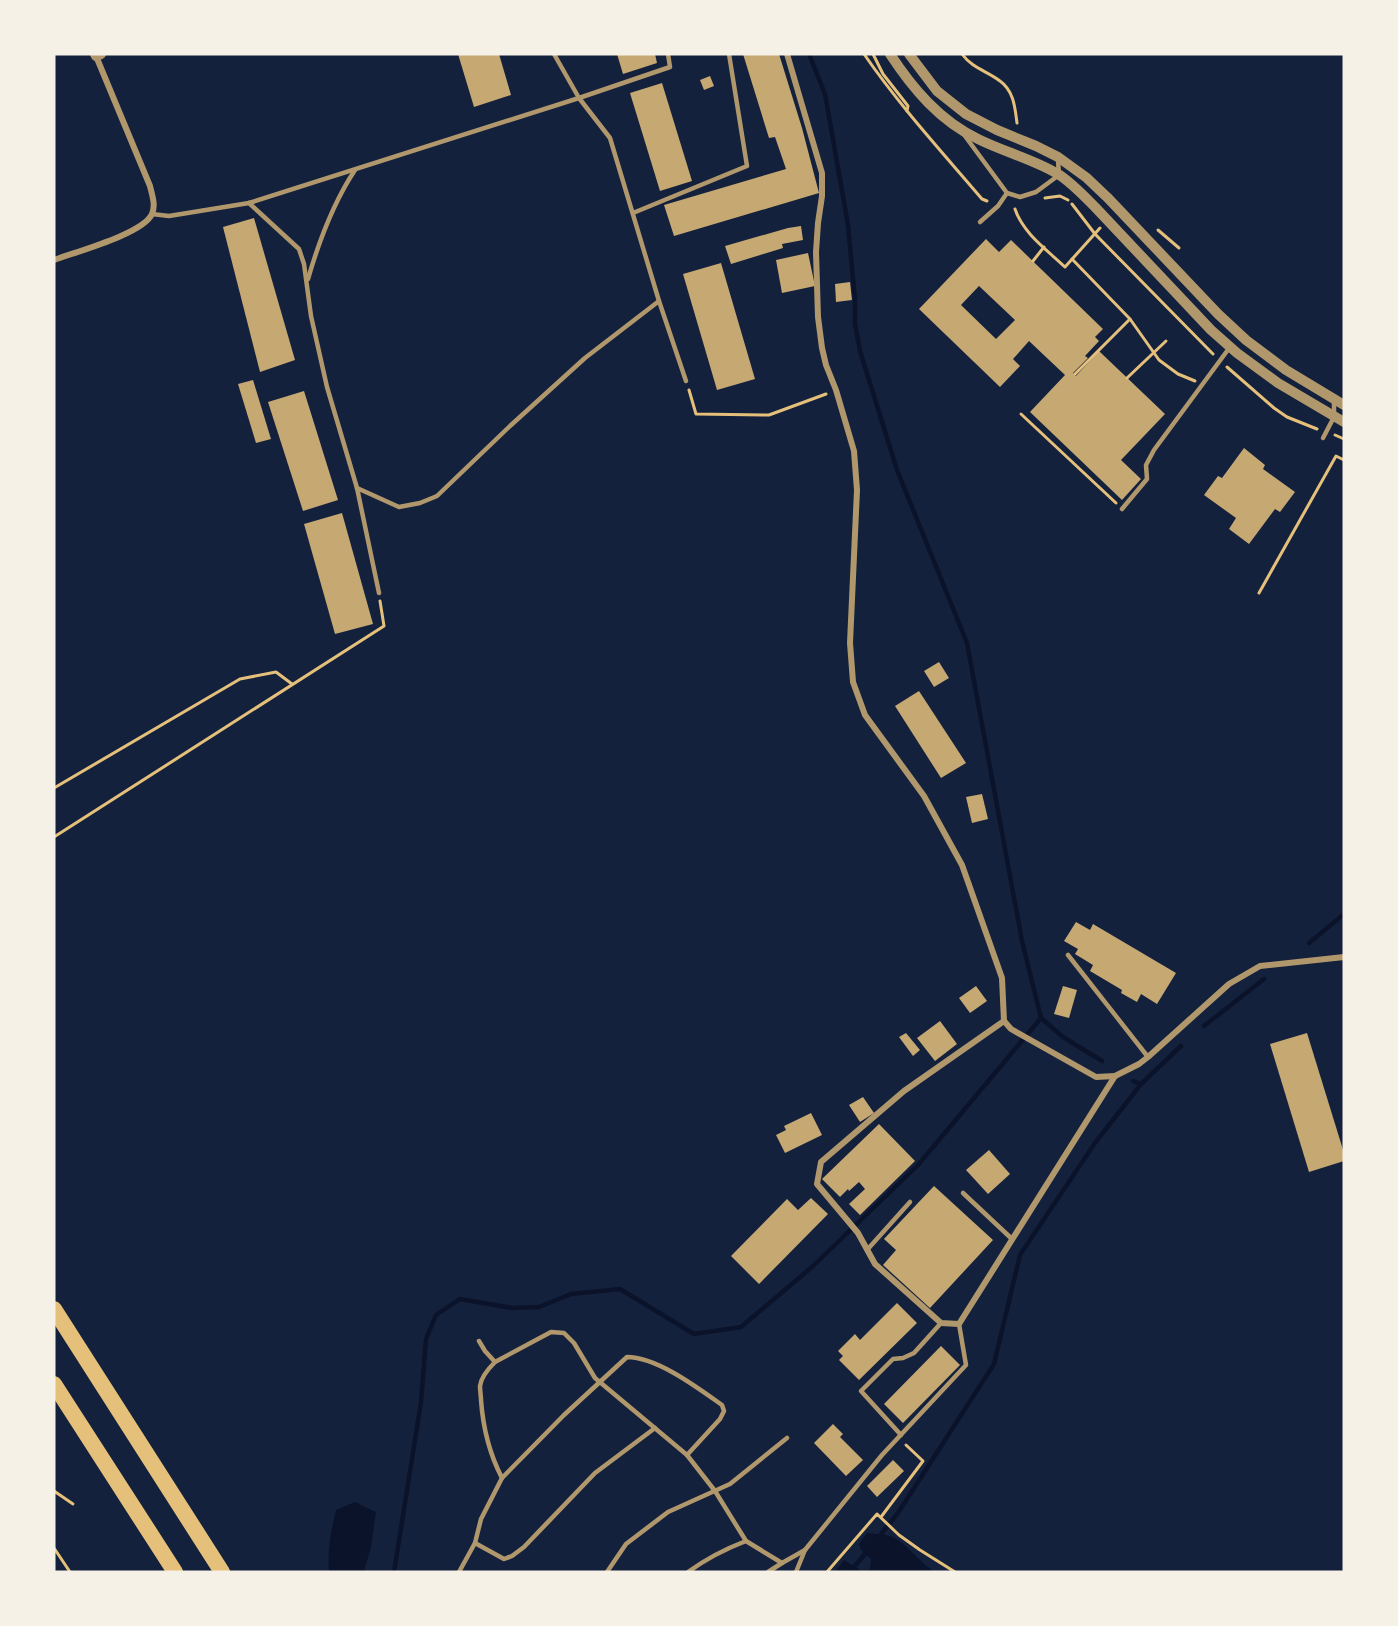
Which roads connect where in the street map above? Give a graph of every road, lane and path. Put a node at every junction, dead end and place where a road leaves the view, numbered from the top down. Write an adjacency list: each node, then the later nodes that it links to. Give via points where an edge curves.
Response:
1 (554, 54): 11 (lane)
2 (668, 54): 11 (lane, via 670,67)
3 (729, 54): 22 (lane, via 747,166)
4 (787, 54): 42 (street, via 822,173 816,252 818,317 826,365)
5 (864, 54): 12 (path)
6 (873, 54): 12 (path)
7 (890, 54): 13 (street, via 928,103)
8 (909, 54): 14 (street, via 937,90 966,114)
9 (962, 54): 14 (path, via 979,70 1002,82 1012,97 1017,124)
10 (97, 55): 23 (street, via 150,186)
11 (579, 98): 16 (lane); 22 (lane, via 610,138)
12 (908, 111): 21 (path, via 982,199)
13 (958, 127): 17 (street); 18 (lane)
14 (1014, 137): 15 (street)
15 (1058, 157): 17 (lane); 43 (street, via 1107,197 1246,340)
16 (355, 170): 20 (lane); 31 (lane, via 342,188)
17 (1059, 175): 18 (lane, via 1020,198); 24 (street)
18 (1007, 193): 21 (lane)
19 (1036, 201): 26 (path, via 1060,196 1069,200)
20 (249, 203): 23 (lane, via 169,216); 31 (lane, via 299,249)
21 (998, 206): 25 (lane); 27 (path, via 1015,209 1024,228)
22 (633, 213): 32 (lane)
23 (152, 214): 29 (street, via 137,229)
24 (1107, 220): 26 (path); 35 (street)
25 (980, 222)
26 (1095, 234): 28 (path); 37 (path)
27 (1044, 247): 28 (path, via 1065,267); 30 (path)
28 (1072, 259): 33 (path)
29 (54, 260)
30 (1032, 261)
31 (308, 282): 52 (lane, via 327,387)
32 (659, 301): 40 (lane); 52 (lane, via 585,358 437,496 399,507)
33 (1130, 319): 36 (path); 38 (path)
34 (1166, 341): 36 (path)
35 (1230, 347): 37 (lane); 45 (street, via 1278,383)
36 (1154, 352): 39 (path); 41 (path, via 1178,374)
37 (1219, 360): 41 (lane); 46 (path, via 1287,417)
38 (1075, 374)
39 (1127, 378)
40 (686, 381): 42 (path, via 696,414 770,415)
41 (1202, 384): 53 (lane, via 1154,450 1146,465 1147,478)
42 (836, 390): 61 (street, via 854,451 857,490 850,643 853,682 865,715 924,796 962,865 1002,978)
43 (1339, 402): 45 (lane)
44 (1022, 414): 51 (path)
45 (1339, 419): 46 (lane)
46 (1326, 432): 47 (lane); 48 (path)
47 (1323, 438)
48 (1344, 439)
49 (1344, 460): 55 (path, via 1336,456)
50 (1082, 461): 51 (path)
51 (1077, 466): 53 (path)
52 (357, 488): 54 (lane)
53 (1122, 508)
54 (379, 593): 56 (path, via 384,626)
55 (1259, 593)
56 (292, 684): 57 (path, via 276,672 240,679); 58 (path)
57 (54, 788)
58 (54, 837)
59 (1068, 955): 62 (lane)
60 (1344, 957): 62 (street, via 1260,966 1229,984)
61 (1004, 1021): 63 (street, via 1011,1029 1096,1077); 67 (street, via 904,1091 821,1162 817,1184 858,1233)
62 (1148, 1057): 63 (street)
63 (1115, 1076): 66 (street)
64 (963, 1193): 66 (lane)
65 (910, 1202): 67 (lane)
66 (1012, 1239): 70 (street)
67 (867, 1250): 69 (street, via 875,1263)
68 (54, 1309): 91 (highway)
69 (942, 1323): 70 (street); 76 (lane, via 914,1353 893,1359 861,1391)
70 (959, 1324): 76 (lane, via 966,1365)
71 (479, 1341): 72 (lane)
72 (495, 1362): 73 (lane, via 551,1332 564,1333); 79 (lane, via 480,1384 481,1407 492,1459)
73 (601, 1383): 75 (lane); 78 (lane, via 627,1357 636,1357 691,1383 722,1405 720,1419); 79 (lane)
74 (54, 1384): 90 (highway)
75 (655, 1428): 78 (lane); 85 (lane, via 595,1473 512,1556 504,1559)
76 (900, 1436): 83 (path, via 923,1461); 87 (lane)
77 (787, 1438): 81 (lane, via 730,1484)
78 (687, 1455): 81 (lane)
79 (502, 1478): 85 (lane, via 481,1519)
80 (54, 1491): 82 (path)
81 (715, 1491): 84 (lane); 93 (lane, via 668,1512 626,1544)
82 (73, 1504)
83 (879, 1516): 97 (path); 98 (path, via 920,1550)
84 (746, 1540): 88 (lane); 94 (lane)
85 (475, 1543): 92 (lane)
86 (54, 1548): 89 (path)
87 (806, 1550): 88 (lane); 96 (lane)
88 (782, 1563): 95 (lane)
89 (70, 1572)
90 (175, 1572)
91 (222, 1572)
92 (459, 1572)
93 (607, 1572)
94 (688, 1572)
95 (768, 1572)
96 (796, 1572)
97 (827, 1572)
98 (955, 1572)

